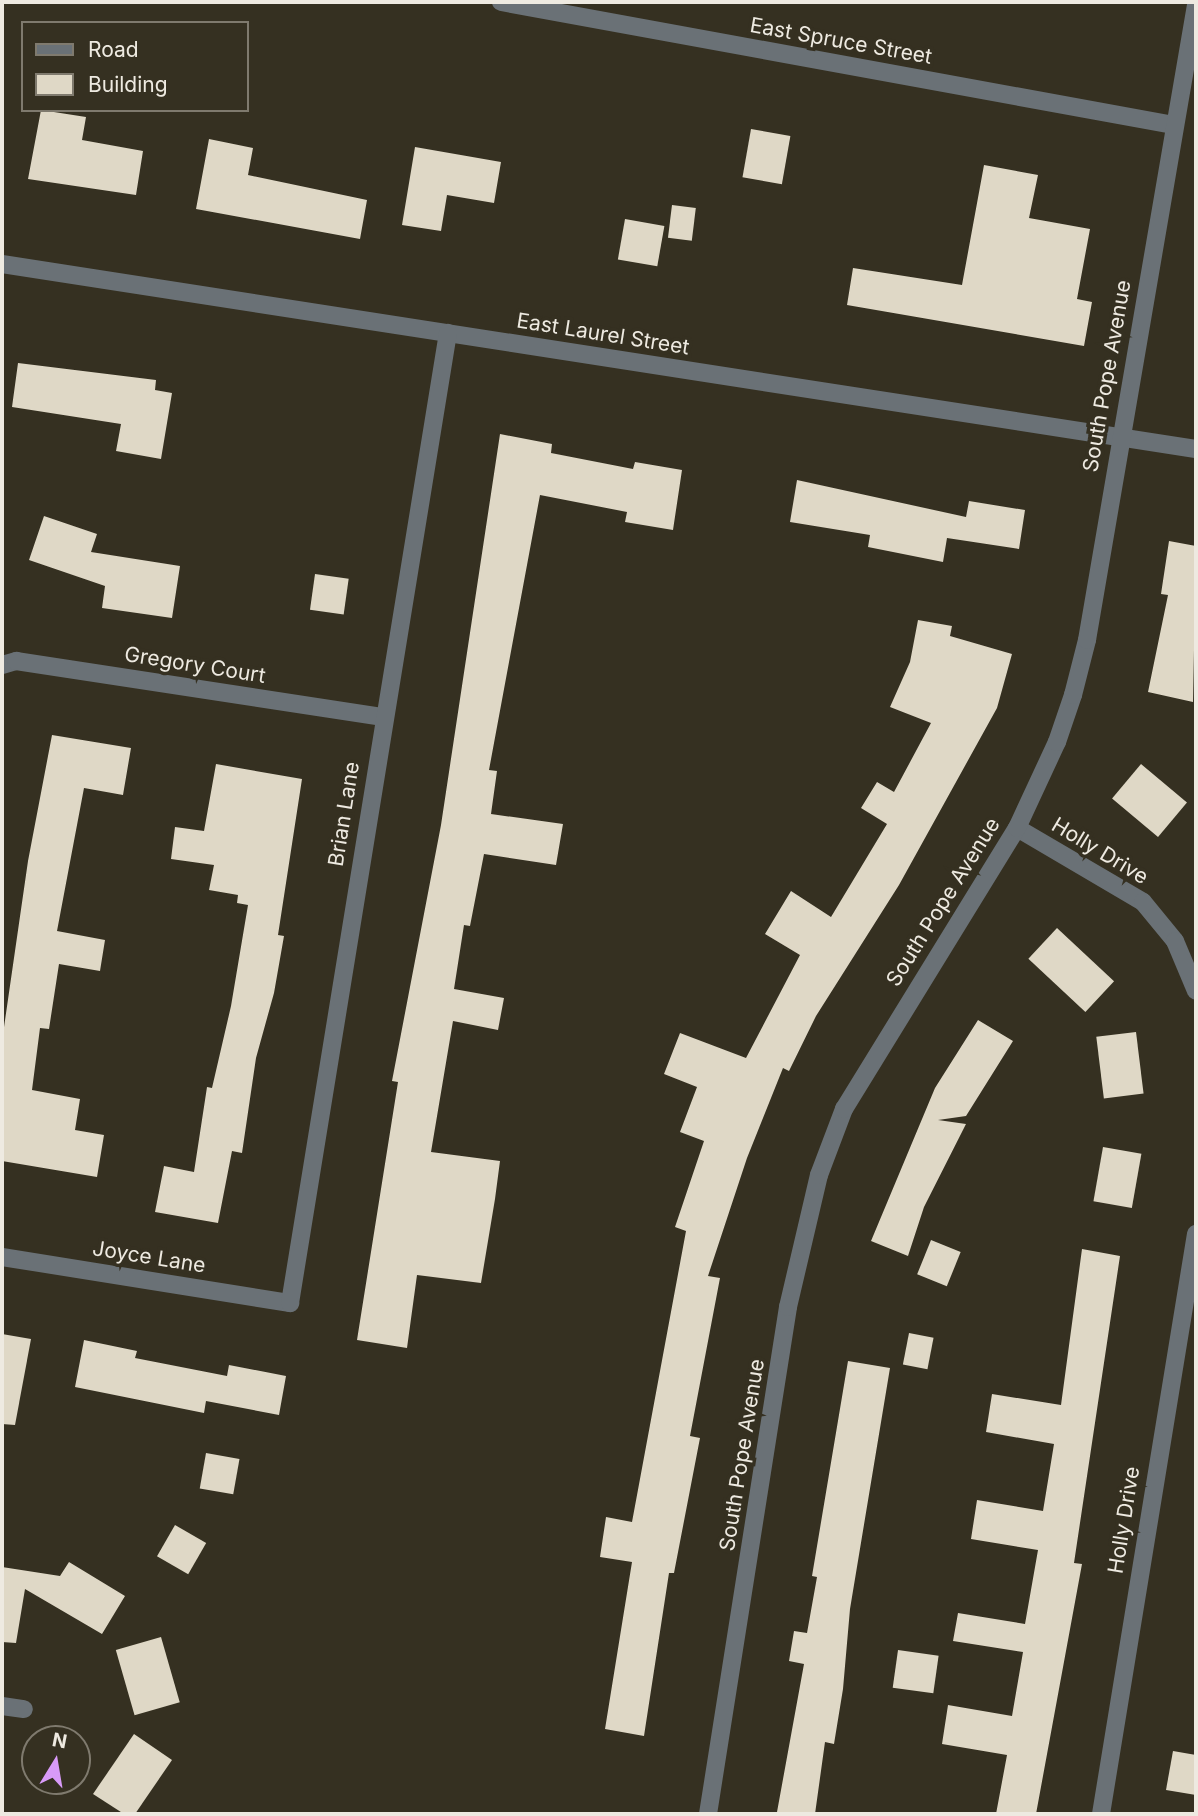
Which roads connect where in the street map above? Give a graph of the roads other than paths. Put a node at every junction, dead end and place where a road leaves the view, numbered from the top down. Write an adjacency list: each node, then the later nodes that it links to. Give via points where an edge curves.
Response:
1 (501, 2): 3 (street, East Spruce Street)
2 (1196, 5): 3 (street, South Pope Avenue)
3 (1173, 125): 6 (street, South Pope Avenue)
4 (2, 264): 5 (street, East Laurel Street)
5 (448, 333): 6 (street, East Laurel Street); 9 (street, Brian Lane)
6 (1119, 438): 7 (street, East Laurel Street); 10 (street, South Pope Avenue, via 1087,640 1073,695 1058,742)
7 (1196, 449)
8 (2, 665): 9 (street, Gregory Court, via 16,661)
9 (382, 717): 14 (street, Brian Lane)
10 (1017, 828): 11 (street, Holly Drive, via 1143,902 1175,941); 17 (street, South Pope Avenue, via 844,1109 819,1175 788,1307)
11 (1196, 991)
12 (1196, 1234): 18 (street, Holly Drive)
13 (2, 1257): 14 (street, Joyce Lane)
14 (290, 1303)
15 (2, 1706): 16 (street)
16 (24, 1709)
17 (709, 1814)
18 (1101, 1814)

